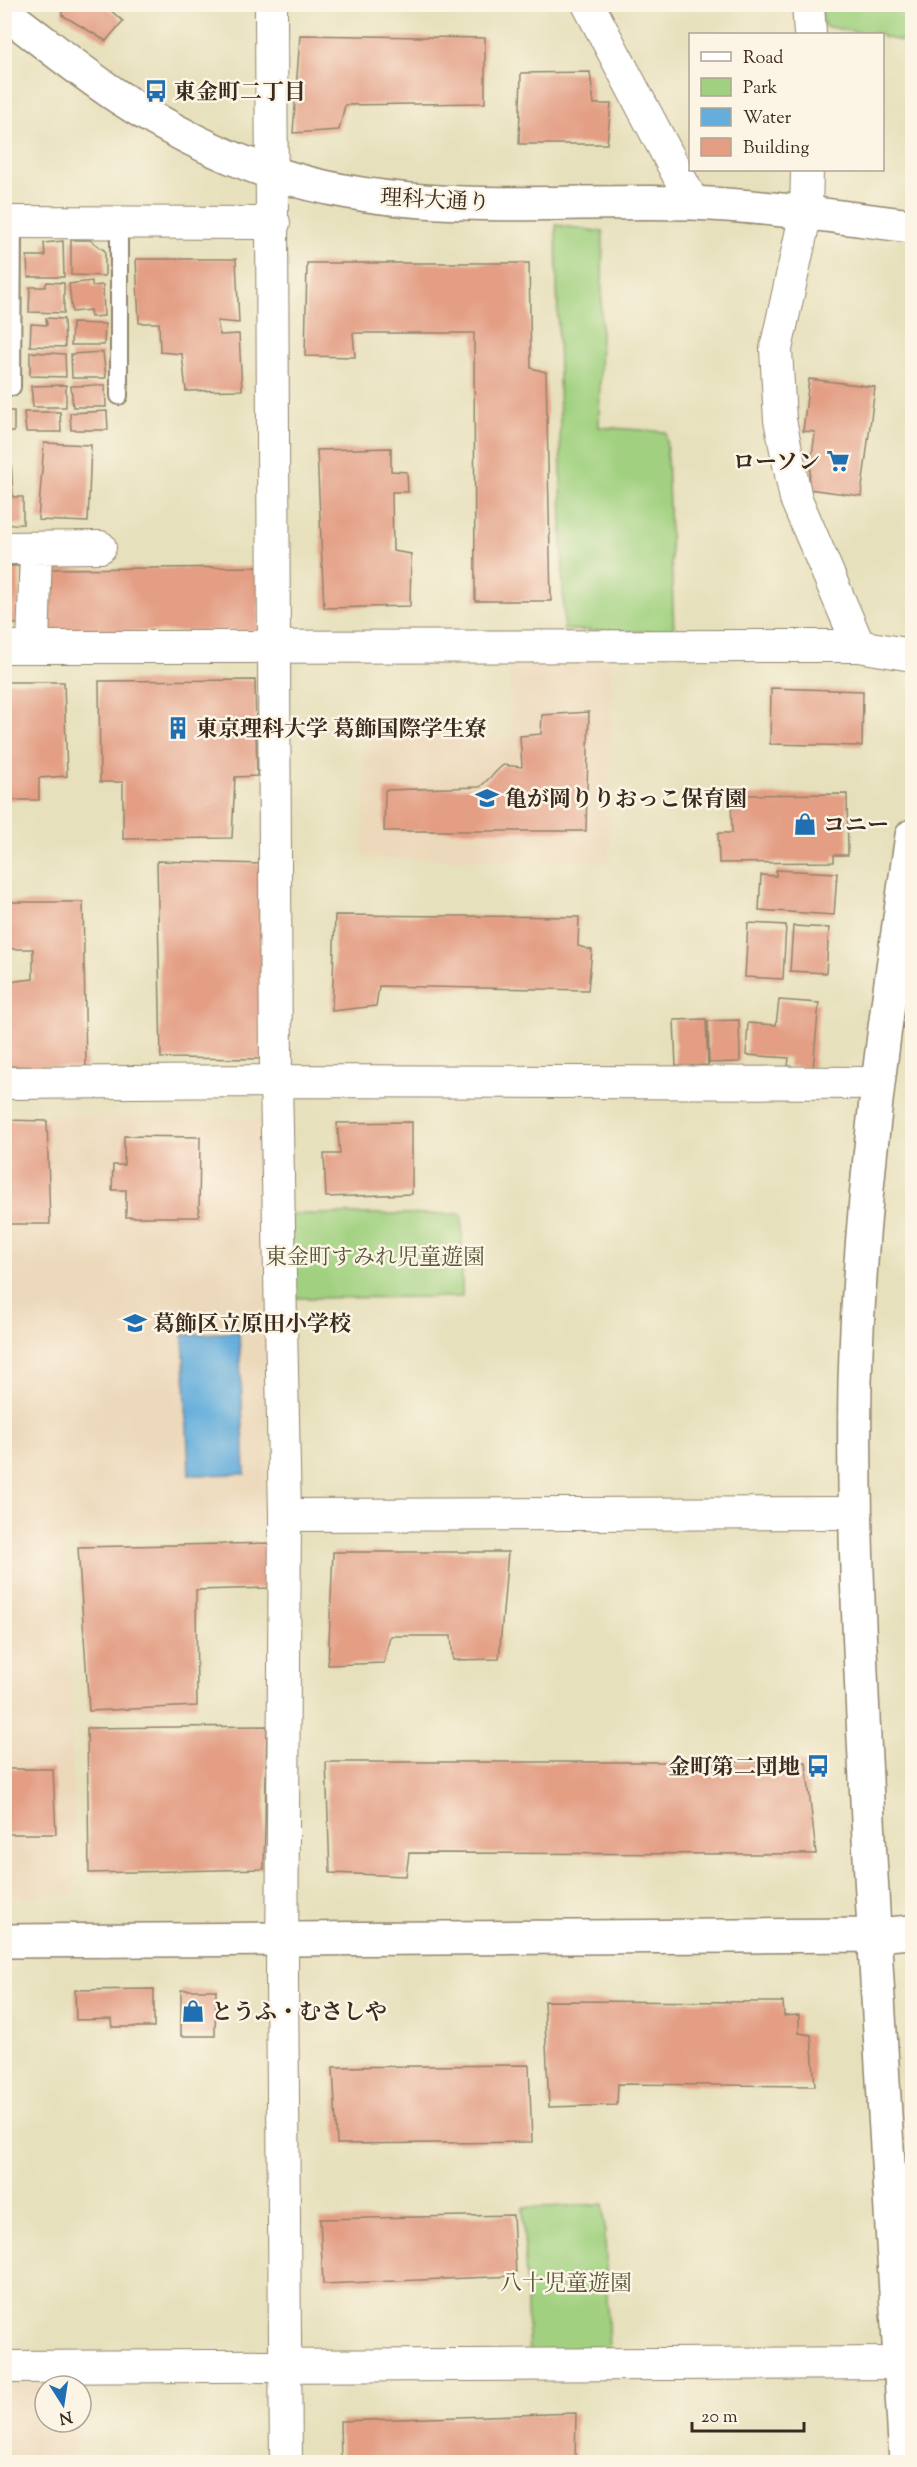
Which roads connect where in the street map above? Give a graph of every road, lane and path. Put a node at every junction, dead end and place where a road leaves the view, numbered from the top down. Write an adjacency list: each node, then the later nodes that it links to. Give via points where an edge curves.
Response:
1 (271, 4): 7 (street)
2 (588, 4): 8 (street)
3 (808, 4): 5 (street)
4 (6, 11): 7 (street, 理科大通り, via 117,96 189,138)
5 (810, 33)
6 (807, 171): 9 (street)
7 (273, 174): 8 (street, 理科大通り, via 338,192 428,202); 12 (street)
8 (693, 203): 9 (street, 理科大通り)
9 (806, 212): 13 (street, 理科大通り); 20 (street, via 776,349 780,420 796,499)
10 (9, 222): 11 (street); 14 (lane)
11 (119, 222): 12 (street); 15 (lane)
12 (274, 224): 19 (street)
13 (912, 226)
14 (12, 387)
15 (119, 396)
16 (100, 547): 18 (street)
17 (4, 548): 18 (street)
18 (36, 548): 21 (street)
19 (276, 646): 20 (street); 21 (street); 24 (street)
20 (859, 646): 22 (street)
21 (19, 647)
22 (912, 655)
23 (912, 836): 26 (street)
24 (276, 1081): 25 (street); 26 (street); 28 (street)
25 (4, 1083)
26 (878, 1083): 27 (street, via 855,1377)
27 (854, 1513): 28 (street); 30 (street)
28 (285, 1515): 31 (street)
29 (912, 1932): 30 (street)
30 (873, 1935): 31 (street); 33 (street)
31 (282, 1938): 32 (street); 34 (street)
32 (4, 1941)
33 (900, 2363): 34 (street); 37 (street)
34 (285, 2365): 35 (street); 36 (street)
35 (4, 2367)
36 (286, 2463)
37 (906, 2463)

